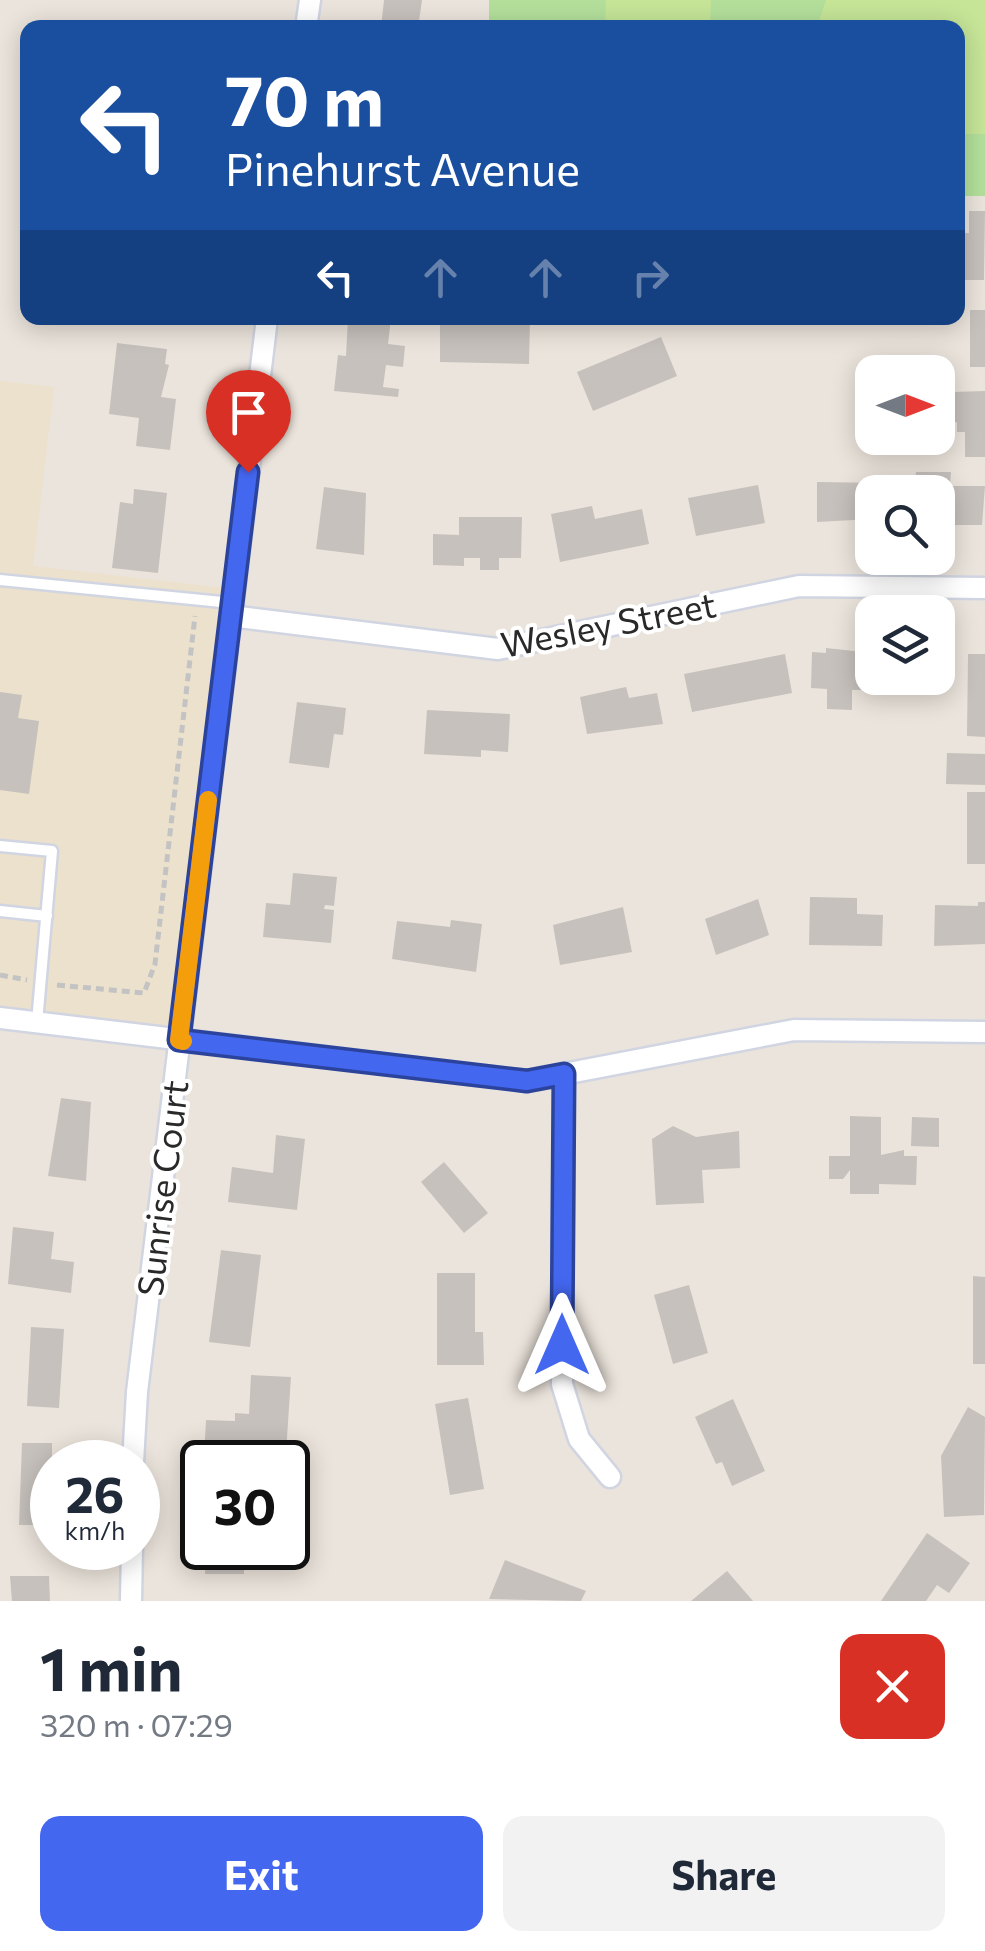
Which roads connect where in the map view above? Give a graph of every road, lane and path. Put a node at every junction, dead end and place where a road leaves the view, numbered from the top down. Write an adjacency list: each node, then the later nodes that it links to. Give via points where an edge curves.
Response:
1 (267, 325): 5 (street, Sunrise Court)
2 (0, 580): 4 (lane)
3 (985, 588): 5 (street, Wesley Street, via 799,586 498,648)
4 (197, 600): 5 (lane); 10 (path, via 155,964 144,993)
5 (232, 610): 14 (street, Sunrise Court)
6 (0, 846): 8 (lane, via 52,852)
7 (0, 911): 8 (lane)
8 (47, 916): 10 (lane)
9 (0, 976): 10 (path)
10 (41, 983): 12 (lane)
11 (0, 1018): 12 (street)
12 (37, 1023): 14 (street)
13 (985, 1032): 15 (street, via 794,1030)
14 (179, 1040): 15 (street, via 527,1081); 16 (street, Sunrise Court)
15 (564, 1074): 17 (street, via 562,1384 579,1439)
16 (134, 1440)
17 (610, 1477)
18 (132, 1570): 19 (street)
19 (131, 1601)

